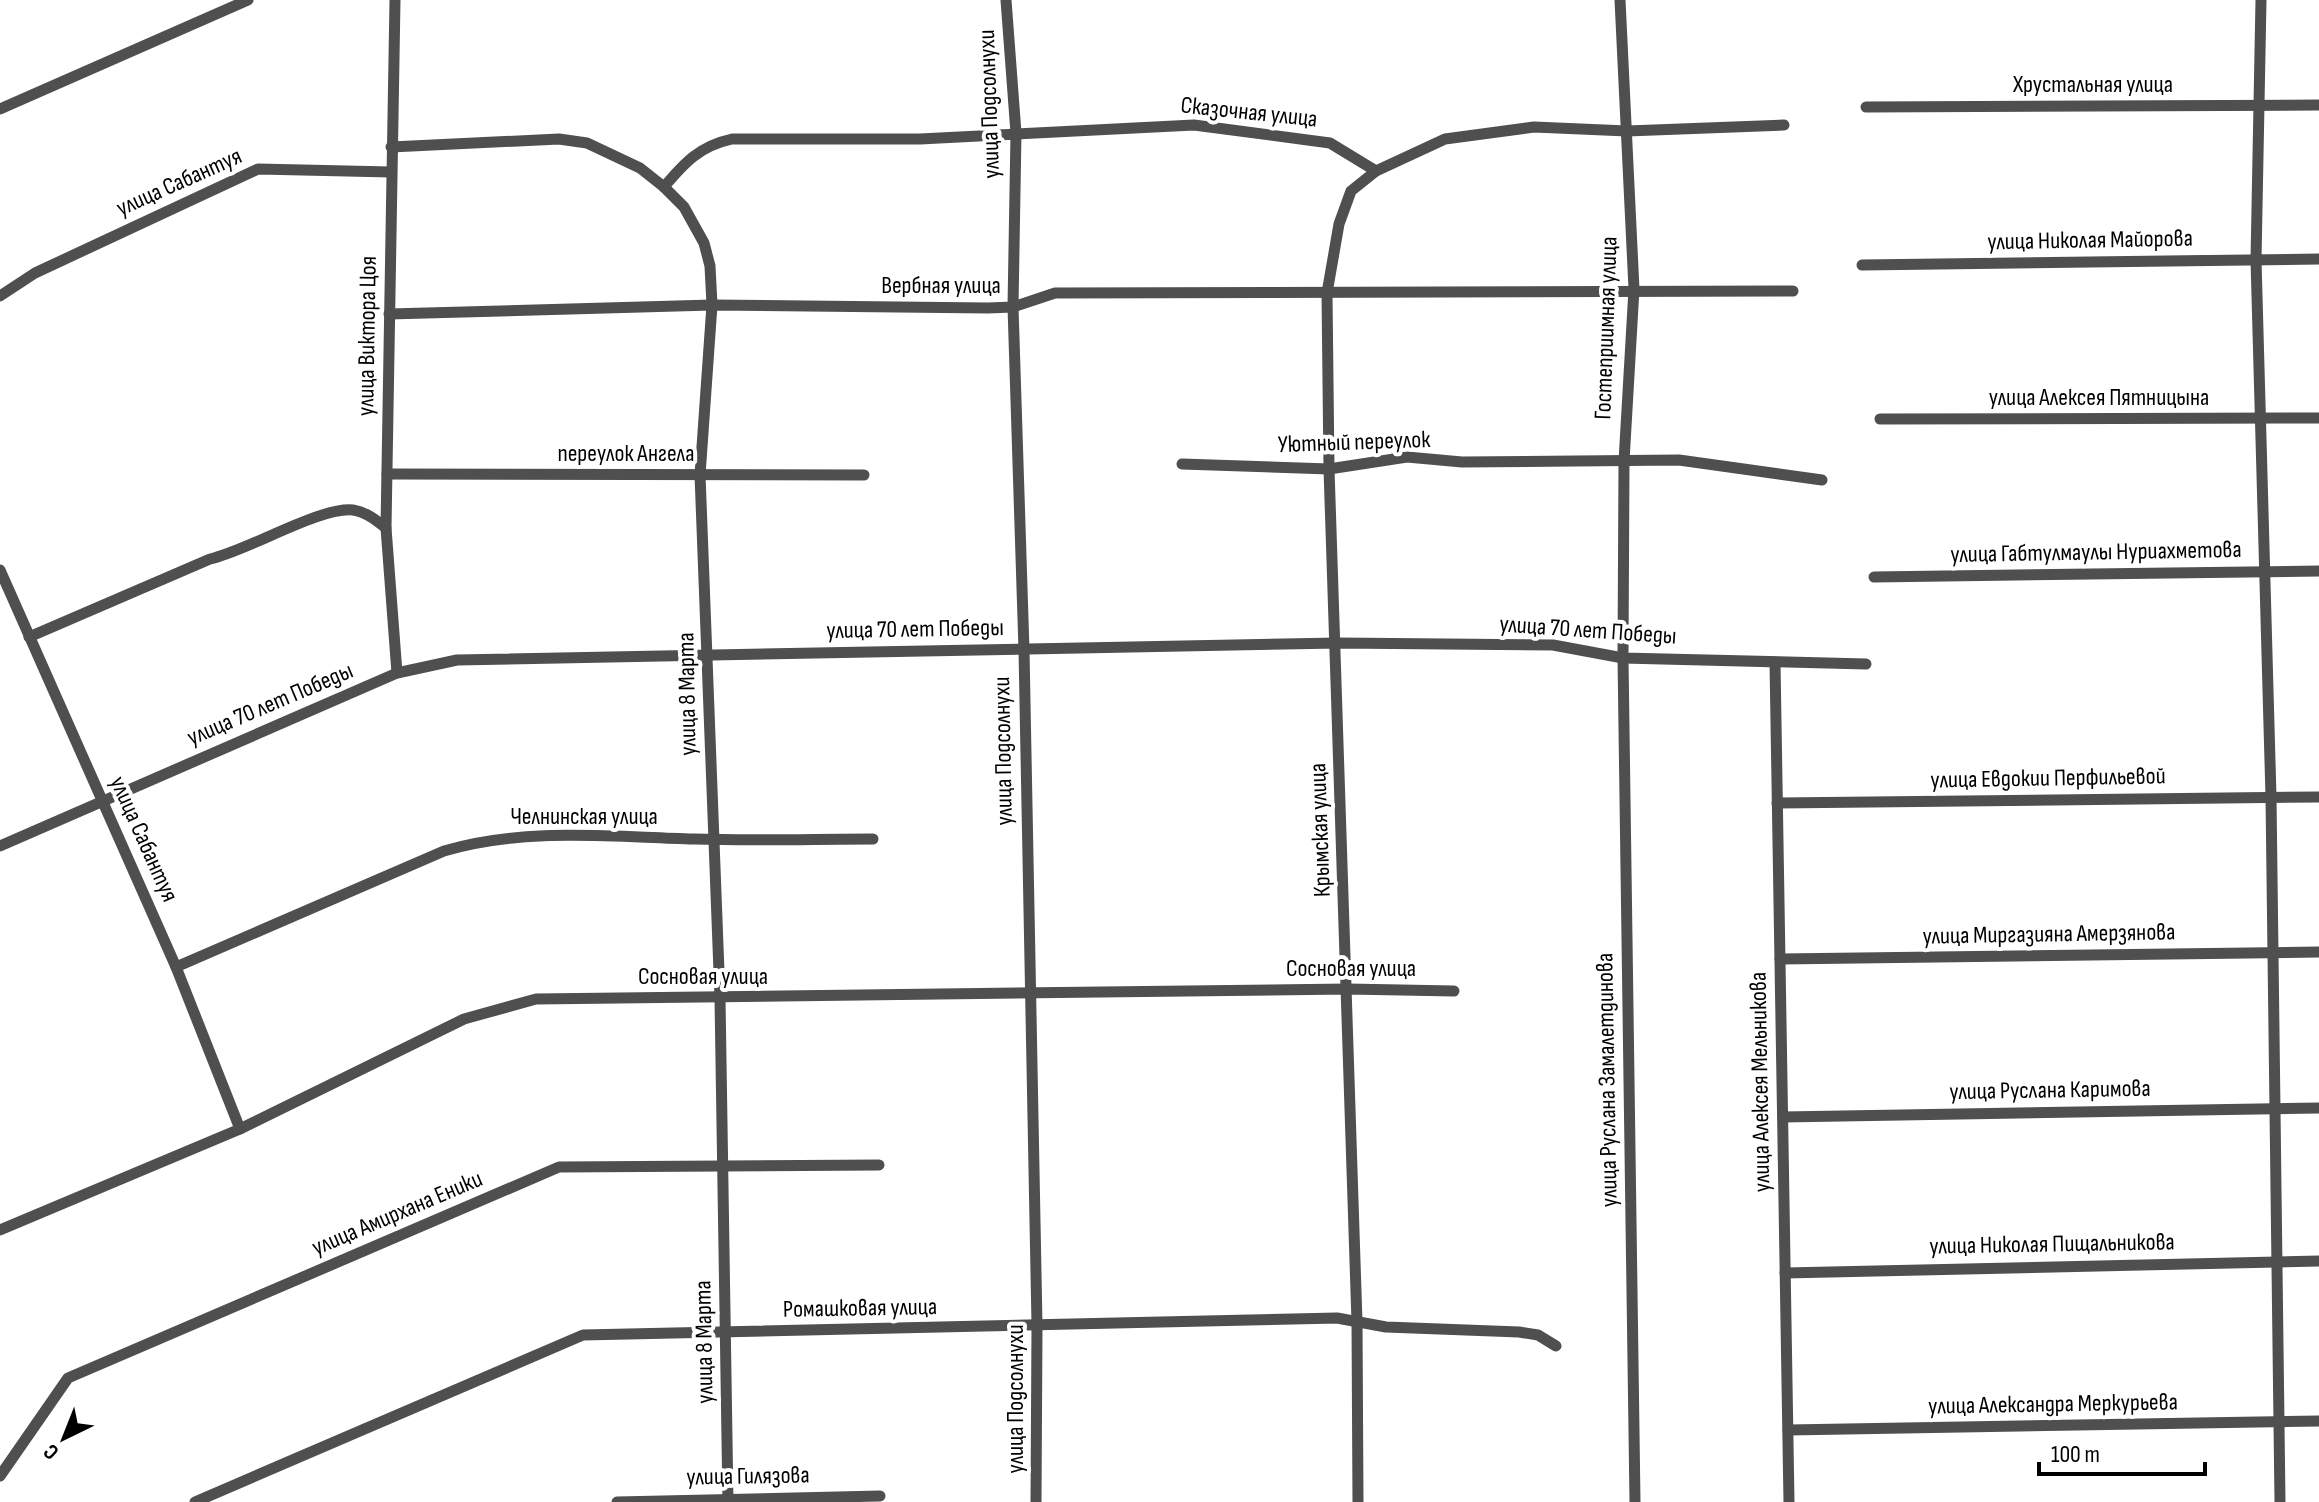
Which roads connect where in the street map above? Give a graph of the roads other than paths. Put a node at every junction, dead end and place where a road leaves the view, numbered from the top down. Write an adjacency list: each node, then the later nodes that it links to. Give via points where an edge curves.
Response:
1 (248, 0): 9 (street)
2 (395, 0): 13 (street, улица Виктора Цоя)
3 (1006, 0): 12 (street, улица Подсолнухи)
4 (1620, 0): 11 (street, Гостеприимная улица)
5 (2261, 0): 7 (street)
6 (2319, 105): 7 (street, Хрустальная улица)
7 (2260, 106): 8 (street, Хрустальная улица); 18 (street)
8 (1866, 107)
9 (0, 109)
10 (1784, 125): 11 (street)
11 (1627, 131): 14 (street, via 1534,127 1445,139); 20 (street, Гостеприимная улица)
12 (1016, 133): 14 (street, Сказочная улица, via 1194,125 1330,143); 16 (street, Сказочная улица, via 732,139 692,155); 25 (street, улица Подсолнухи)
13 (391, 147): 15 (street, улица Виктора Цоя); 16 (street, улица 8 Марта, via 559,139 587,143 640,168)
14 (1376, 171): 22 (street, Крымская улица, via 1351,191 1339,224)
15 (391, 172): 23 (street, улица Сабантуя, via 258,169 35,273); 26 (street, улица Виктора Цоя)
16 (664, 187): 24 (street, улица 8 Марта, via 684,207 704,243)
17 (2319, 259): 18 (street, улица Николая Майорова)
18 (2256, 260): 19 (street, улица Николая Майорова); 29 (street)
19 (1862, 265)
20 (1634, 289): 21 (street, Вербная улица); 22 (street, Вербная улица); 30 (street, Гостеприимная улица)
21 (1793, 291)
22 (1327, 293): 25 (street, Вербная улица, via 1055,293); 32 (street, Крымская улица)
23 (0, 296)
24 (712, 305): 25 (street, Вербная улица); 26 (street, Вербная улица); 34 (street, улица 8 Марта)
25 (1013, 307): 44 (street, улица Подсолнухи)
26 (389, 314): 33 (street, улица Виктора Цоя)
27 (2319, 418): 29 (street, улица Алексея Пятницына)
28 (1880, 419): 29 (street, улица Алексея Пятницына)
29 (2261, 419): 39 (street)
30 (1624, 461): 32 (street, Уютный переулок, via 1407,457); 36 (street, Уютный переулок, via 1679,460); 46 (street, Гостеприимная улица)
31 (1182, 464): 32 (street, Уютный переулок)
32 (1329, 469): 43 (street, Крымская улица)
33 (387, 474): 34 (street, переулок Ангела); 37 (street, улица Виктора Цоя)
34 (700, 475): 35 (street, переулок Ангела); 45 (street, улица 8 Марта)
35 (864, 475)
36 (1822, 480)
37 (386, 528): 42 (street, via 356,510 324,515); 49 (street, улица Виктора Цоя)
38 (0, 570): 42 (street, улица Сабантуя)
39 (2265, 571): 40 (street, улица Габтулмаулы Нуриахметова); 41 (street, улица Габтулмаулы Нуриахметова); 50 (street)
40 (2319, 571)
41 (1874, 577)
42 (29, 637): 52 (street, улица Сабантуя)
43 (1338, 643): 44 (street, улица 70 лет Победы); 46 (street, улица 70 лет Победы, via 1553,645); 61 (street, Крымская улица)
44 (1024, 650): 45 (street, улица 70 лет Победы); 63 (street, улица Подсолнухи)
45 (710, 655): 49 (street, улица 70 лет Победы, via 457,660); 55 (street, улица 8 Марта)
46 (1623, 658): 47 (street, улица 70 лет Победы); 89 (street, улица Руслана Замалетдинова)
47 (1775, 662): 48 (street, улица 70 лет Победы); 53 (street, улица Алексея Мельникова)
48 (1866, 664)
49 (397, 673): 52 (street, улица 70 лет Победы)
50 (2271, 797): 51 (street, улица Евдокии Перфильевой); 53 (street, улица Евдокии Перфильевой); 58 (street)
51 (2319, 797)
52 (103, 800): 56 (street, улица 70 лет Победы); 60 (street, улица Сабантуя)
53 (1777, 803): 59 (street, улица Алексея Мельникова)
54 (873, 839): 55 (street, Челнинская улица)
55 (711, 840): 60 (street, Челнинская улица, via 520,834 481,840 444,851); 64 (street, улица 8 Марта)
56 (0, 846)
57 (2319, 952): 58 (street, улица Миргазияна Амерзянова)
58 (2273, 953): 59 (street, улица Миргазияна Амерзянова); 65 (street)
59 (1780, 959): 67 (street, улица Алексея Мельникова)
60 (176, 967): 68 (street, улица Сабантуя)
61 (1348, 989): 62 (street, Сосновая улица); 63 (street, Сосновая улица); 75 (street, Крымская улица)
62 (1454, 991)
63 (1028, 994): 64 (street, Сосновая улица); 76 (street, улица Подсолнухи)
64 (720, 998): 68 (street, Сосновая улица, via 536,999 501,1006 464,1019); 70 (street, улица 8 Марта)
65 (2275, 1108): 66 (street, улица Руслана Каримова); 67 (street, улица Руслана Каримова); 72 (street)
66 (2319, 1108)
67 (1783, 1117): 74 (street, улица Алексея Мельникова)
68 (240, 1129): 71 (street, Сосновая улица)
69 (879, 1165): 70 (street, улица Амирхана Еники)
70 (723, 1167): 77 (street, улица 8 Марта); 82 (street, улица Амирхана Еники, via 559,1167 68,1378)
71 (0, 1230)
72 (2277, 1261): 73 (street, улица Николая Пищальникова); 74 (street, улица Николая Пищальникова); 80 (street)
73 (2319, 1261)
74 (1785, 1273): 81 (street, улица Алексея Мельникова)
75 (1357, 1322): 76 (street, Ромашковая улица, via 1337,1318); 78 (street, Ромашковая улица, via 1519,1332); 88 (street, Крымская улица)
76 (1037, 1325): 77 (street, Ромашковая улица); 87 (street, улица Подсолнухи)
77 (727, 1333): 84 (street, улица 8 Марта); 85 (street, Ромашковая улица, via 583,1335)
78 (1556, 1346)
79 (2319, 1421): 80 (street, улица Александра Меркурьева)
80 (2279, 1422): 81 (street, улица Александра Меркурьева); 91 (street)
81 (1788, 1430): 90 (street, улица Алексея Мельникова)
82 (0, 1476)
83 (880, 1496): 84 (street, улица Гилязова)
84 (728, 1500): 86 (street, улица Гилязова)
85 (195, 1502)
86 (617, 1502)
87 (1036, 1502)
88 (1358, 1502)
89 (1635, 1502)
90 (1789, 1502)
91 (2280, 1502)

